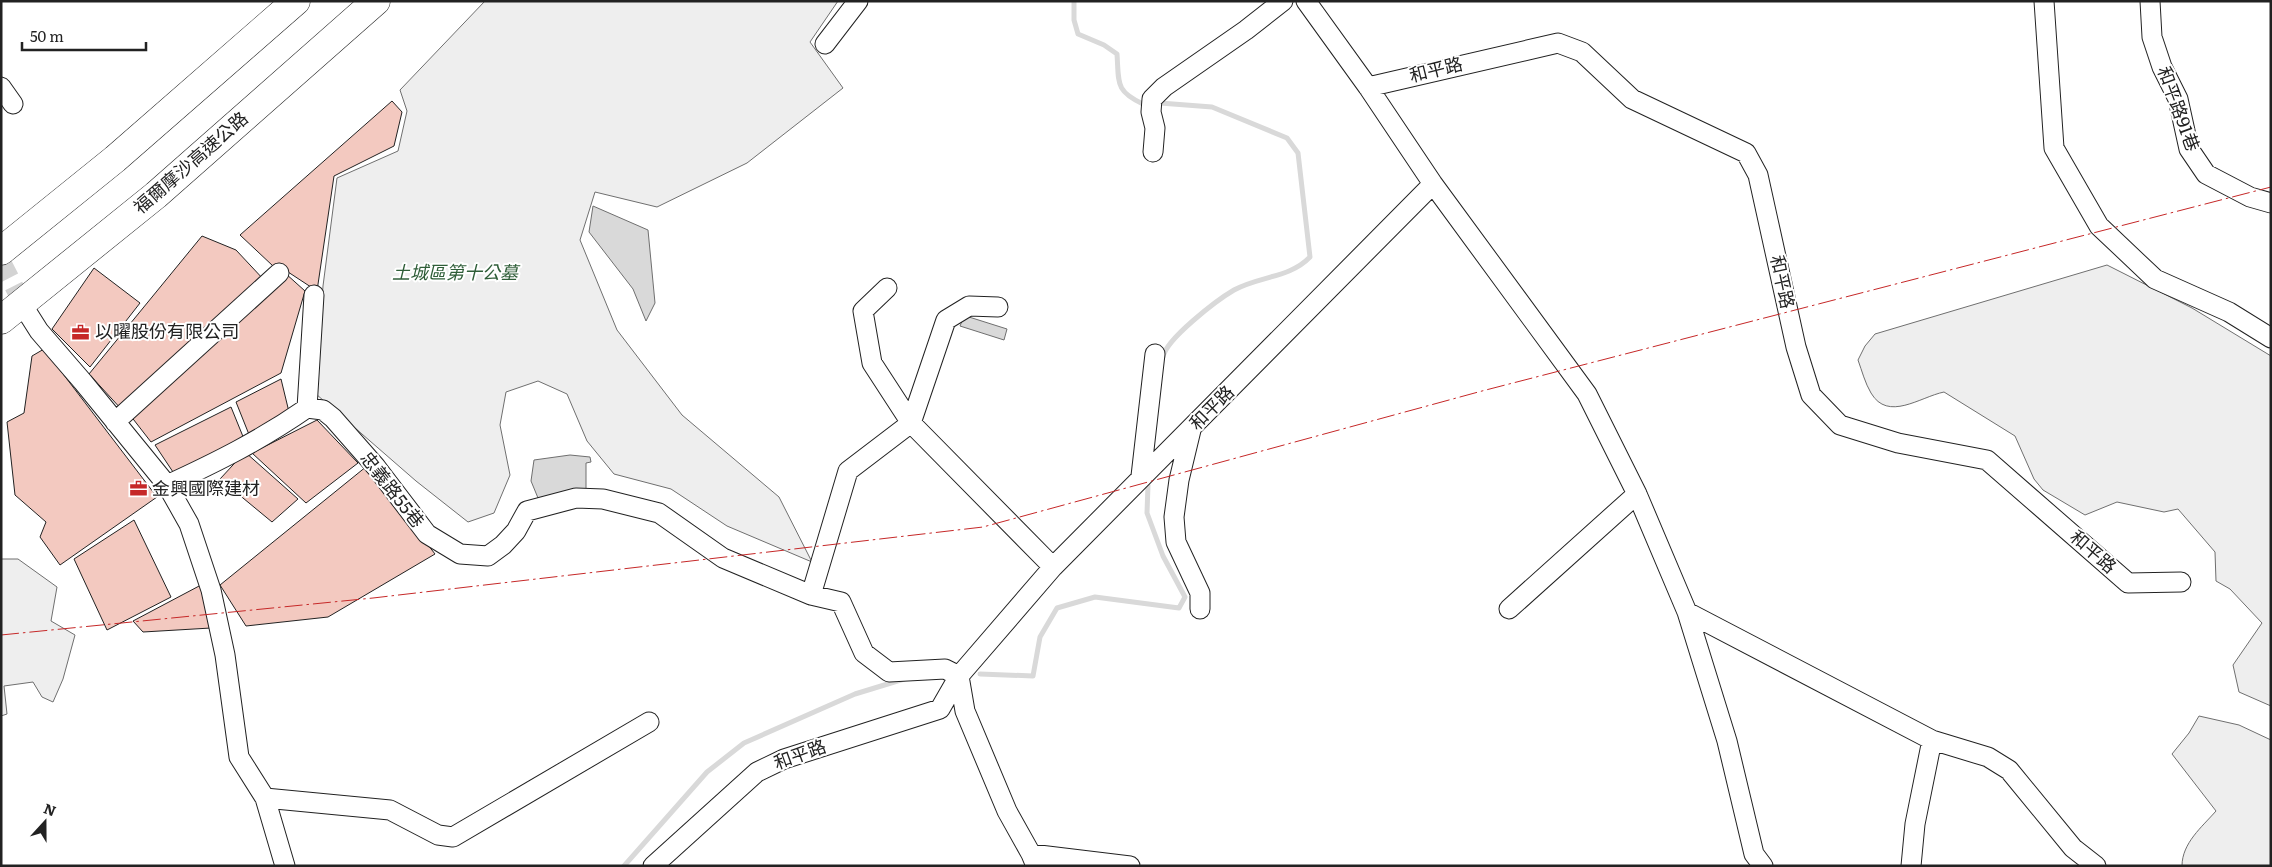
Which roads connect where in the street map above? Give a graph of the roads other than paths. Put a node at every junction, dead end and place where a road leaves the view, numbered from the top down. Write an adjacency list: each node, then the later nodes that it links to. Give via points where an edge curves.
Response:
1 (296, 1): 15 (highway, via 115,159)
2 (376, 1): 21 (highway, 福爾摩沙高速公路, via 156,195)
3 (858, 1): 8 (street)
4 (1283, 1): 12 (street, via 1152,99)
5 (1306, 1): 10 (street)
6 (2044, 1): 22 (street, via 2054,148 2099,226 2155,279 2230,312)
7 (2150, 1): 14 (street, 和平路91巷, via 2152,37 2178,99 2189,149 2206,174 2250,197)
8 (825, 44)
9 (1, 87): 11 (street)
10 (1368, 87): 13 (street); 32 (street, 和平路, via 1558,44 1582,52 1632,100 1746,153 1758,175 1796,347 1810,395 1840,425 1898,443 1987,460 2128,583)
11 (13, 104)
12 (1153, 152)
13 (1433, 184): 27 (street, 和平路); 30 (street, via 1587,394)
14 (2271, 203)
15 (1, 251)
16 (279, 272): 25 (street)
17 (887, 288): 26 (street, via 863,311 872,363)
18 (314, 295): 24 (street)
19 (998, 307): 26 (street, via 969,306 946,320)
20 (27, 312): 25 (street)
21 (1, 320)
22 (2271, 338)
23 (1155, 354): 28 (street)
24 (308, 408): 29 (street, via 234,454); 33 (street, 忠義路55巷, via 323,410 333,418 376,467 427,534 460,554 488,556 503,546 516,532 527,511 535,507 576,498 603,499 659,513 723,558)
25 (115, 422): 29 (street)
26 (911, 423): 31 (street); 33 (street, via 848,472)
27 (1192, 429): 28 (street, 和平路); 34 (street, via 1174,517 1176,542 1200,593)
28 (1141, 476): 31 (street, 和平路)
29 (167, 486): 40 (street, via 189,524 211,590 225,655 239,758)
30 (1637, 494): 35 (street); 36 (street)
31 (1053, 567): 37 (street, 和平路)
32 (2181, 582)
33 (811, 594): 37 (street, 忠義路55巷, via 840,602 864,653 890,672 945,669)
34 (1200, 609)
35 (1509, 609)
36 (1687, 612): 39 (street); 45 (street, via 1727,741 1754,854)
37 (959, 676): 41 (street, via 965,711 1007,812); 43 (street, 和平路, via 940,709 784,759 758,772)
38 (649, 722): 40 (street, via 453,837 438,835 390,810)
39 (1932, 740): 46 (street); 47 (street, via 1988,757 2009,770 2073,848)
40 (265, 798): 42 (street)
41 (1034, 860): 44 (street)
42 (285, 866)
43 (653, 866)
44 (1130, 866)
45 (1763, 866)
46 (1911, 866)
47 (2096, 866)

